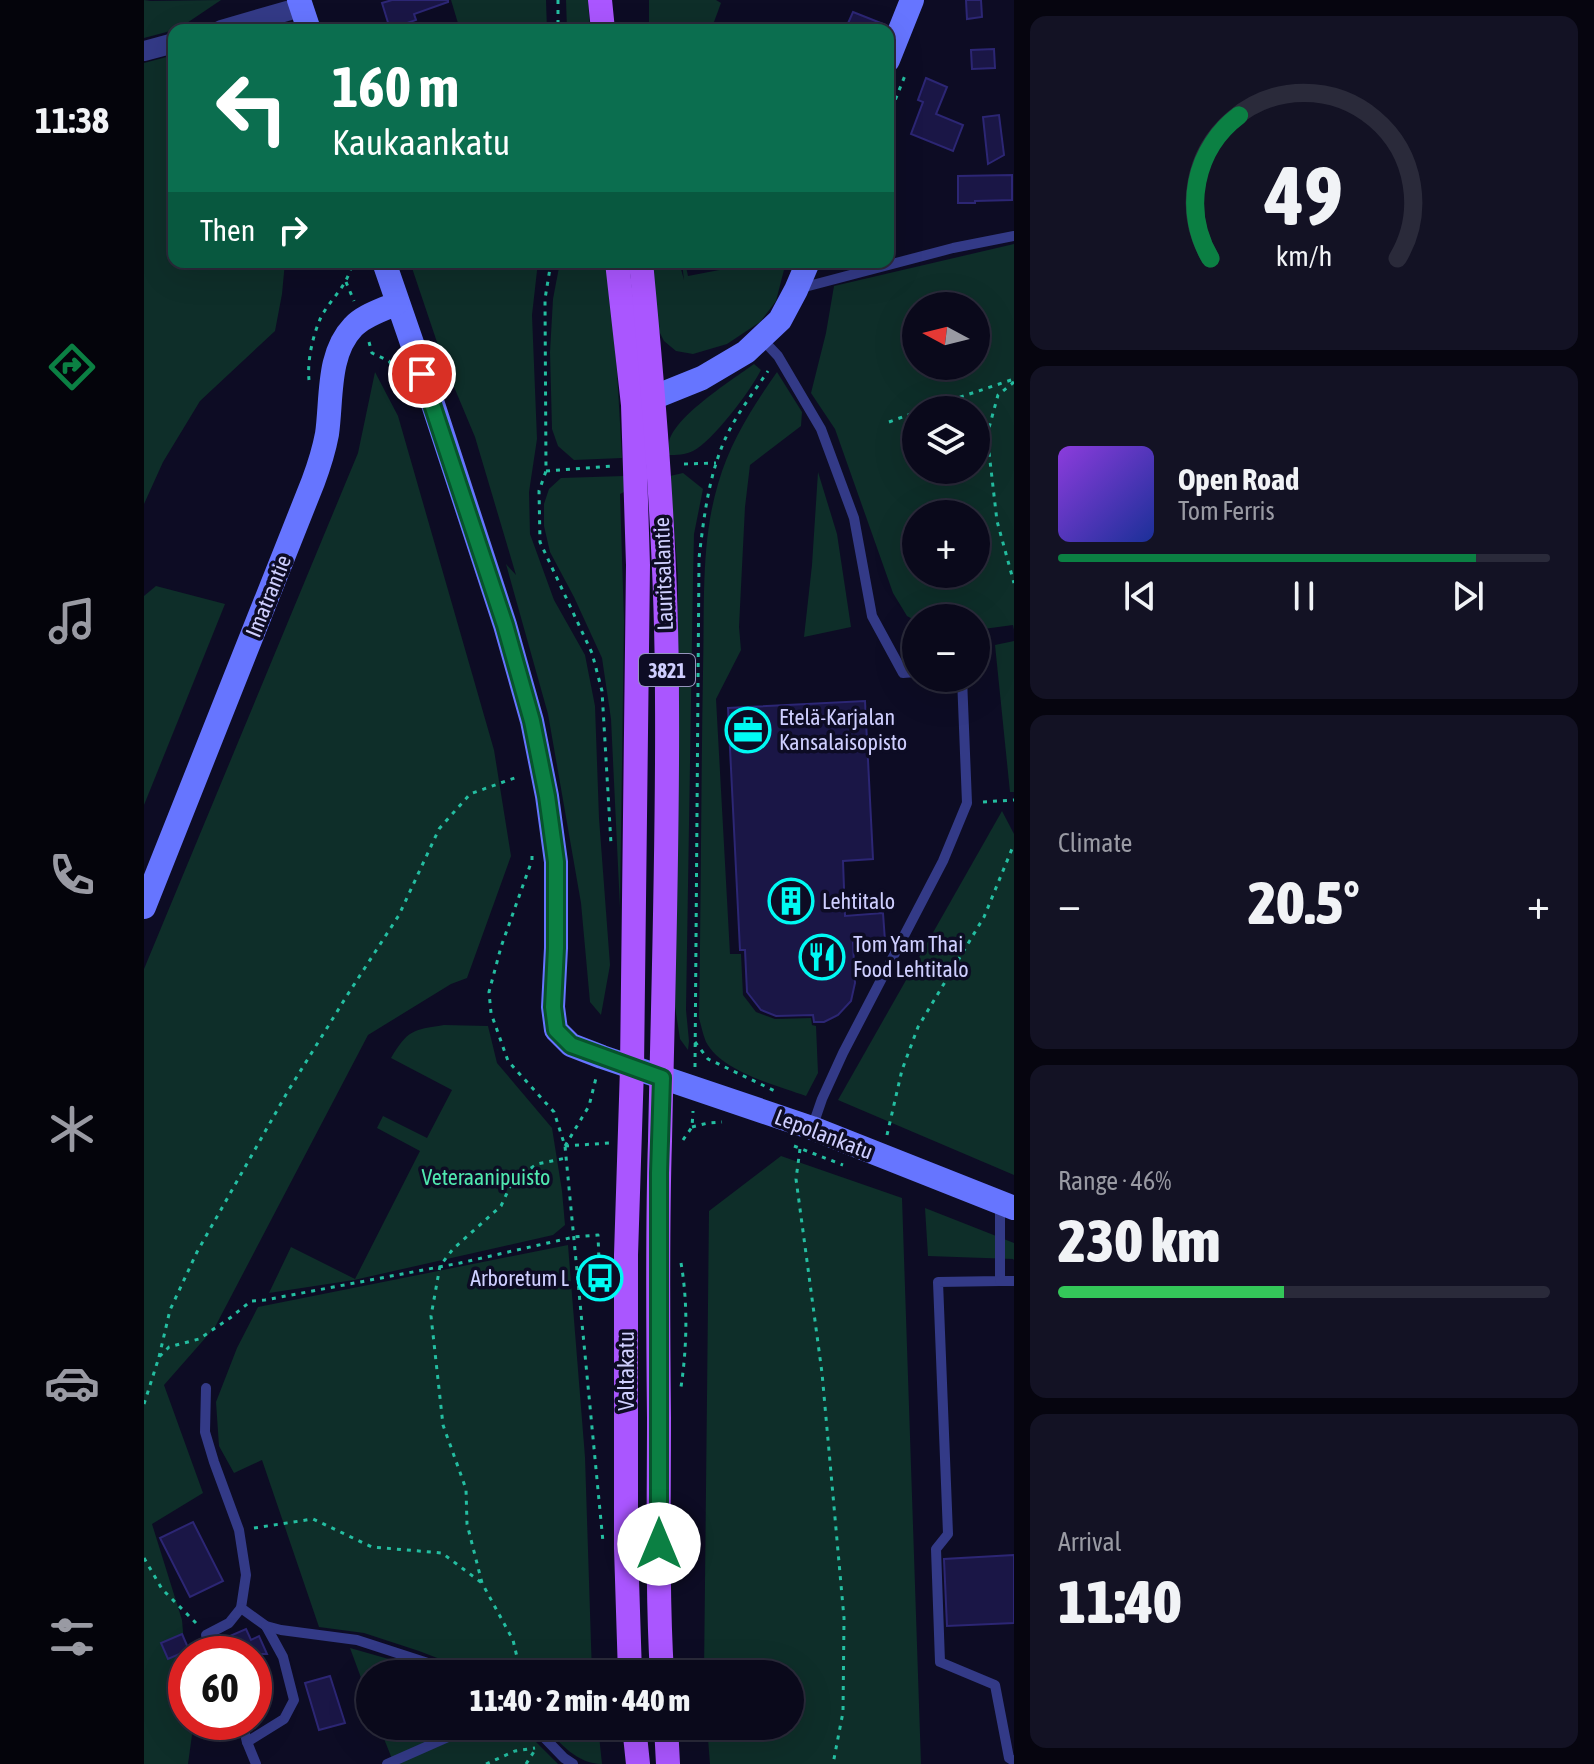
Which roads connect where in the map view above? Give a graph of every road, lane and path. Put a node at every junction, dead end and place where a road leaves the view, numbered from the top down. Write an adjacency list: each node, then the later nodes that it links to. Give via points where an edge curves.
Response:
1 (558, 0): 6 (path)
2 (600, 0): 7 (main road)
3 (912, 0): 9 (street)
4 (303, 12): 5 (street)
5 (248, 24)
6 (558, 24)
7 (602, 24)
8 (168, 45): 10 (street)
9 (894, 45)
10 (144, 51)
11 (1014, 236): 12 (lane)
12 (894, 264)
13 (350, 268): 22 (path, via 346,282)
14 (386, 268): 21 (street)
15 (550, 268): 34 (path, via 545,299)
16 (618, 268): 28 (main road, Lauritsalantie / 3821)
17 (641, 268): 28 (main road, Lauritsalantie / 3821)
18 (805, 268): 20 (street)
19 (878, 268): 20 (lane)
20 (796, 290): 23 (street, via 780,320)
21 (397, 303): 22 (street, Imatrantie); 45 (street, Lepolankatu, via 532,721 556,862 556,1030 571,1045)
22 (362, 319): 25 (path, via 372,353 389,361); 44 (street, Imatrantie, via 341,344 321,459)
23 (761, 338): 24 (lane); 28 (street, via 702,378)
24 (778, 356): 31 (path, via 727,434); 36 (lane, via 821,429 854,518 872,616)
25 (400, 379)
26 (1014, 380): 27 (path); 35 (path, via 998,395 987,435 997,521)
27 (965, 396)
28 (642, 402): 46 (main road, Lauritsalantie / 3821); 47 (main road, Lauritsalantie / 3821, via 658,450 667,700)
29 (902, 417): 30 (path)
30 (889, 422)
31 (717, 463): 32 (path); 48 (path, via 699,558)
32 (684, 464)
33 (618, 466): 34 (path)
34 (546, 471): 42 (path, via 539,491 540,542 592,653 602,691)
35 (1014, 583)
36 (902, 671)
37 (963, 692): 40 (lane)
38 (518, 765): 65 (path, via 520,776 470,794 439,829 399,915 288,1091 197,1252 170,1310)
39 (1014, 800): 40 (path)
40 (967, 803): 51 (lane)
41 (1014, 844): 55 (path, via 984,917 918,1027)
42 (611, 845)
43 (531, 846): 54 (path, via 532,860 489,992 491,1013 508,1061 554,1112)
44 (144, 907)
45 (602, 1057): 46 (street, Lepolankatu); 54 (path, via 589,1106)
46 (632, 1068): 47 (street, Lepolankatu); 78 (main road, Valtakatu / 3821, via 626,1255)
47 (662, 1078): 48 (street, Lepolankatu); 79 (main road, Valtakatu / 3821)
48 (695, 1088): 50 (path); 51 (street, Lepolankatu)
49 (731, 1124): 50 (path)
50 (692, 1127): 52 (path)
51 (806, 1139): 53 (path); 55 (street, Lepolankatu); 57 (path); 95 (path, via 796,1179 822,1373 844,1618 843,1712)
52 (682, 1141)
53 (790, 1145)
54 (565, 1146): 56 (path)
55 (880, 1155): 58 (street, Lepolankatu)
56 (566, 1158): 59 (path); 61 (path, via 537,1164 513,1180 501,1206)
57 (843, 1165)
58 (1007, 1205): 62 (lane)
59 (574, 1237): 61 (path); 64 (path, via 598,1235); 70 (path)
60 (681, 1261): 67 (path)
61 (440, 1266): 65 (path, via 251,1301 199,1339 169,1347); 72 (path, via 431,1316 443,1425 466,1489 467,1524)
62 (1000, 1281): 63 (lane); 87 (lane, via 938,1282 948,1534 936,1549 940,1662 995,1685 1009,1758)
63 (1014, 1281)
64 (600, 1286)
65 (159, 1357): 68 (path)
66 (206, 1388): 69 (lane, via 205,1432)
67 (681, 1390)
68 (144, 1404)
69 (239, 1530): 72 (path, via 313,1519 372,1547 442,1553); 73 (lane, via 246,1575)
70 (603, 1547)
71 (144, 1558): 75 (path, via 162,1589)
72 (482, 1583): 77 (path, via 513,1640)
73 (241, 1608): 74 (lane); 75 (lane, via 229,1623)
74 (266, 1626): 76 (lane, via 357,1640); 84 (lane, via 283,1657 294,1700 284,1719)
75 (206, 1635)
76 (419, 1660)
77 (518, 1660)
78 (630, 1660)
79 (662, 1660)
80 (441, 1740): 89 (lane)
81 (546, 1740): 85 (lane)
82 (635, 1740): 93 (main road)
83 (667, 1740): 94 (main road)
84 (247, 1742): 88 (lane)
85 (552, 1746): 86 (path); 92 (lane)
86 (536, 1748): 90 (path); 91 (path)
87 (1014, 1761)
88 (256, 1764)
89 (387, 1764)
90 (486, 1764)
91 (526, 1764)
92 (573, 1764)
93 (638, 1764)
94 (668, 1764)
95 (833, 1764)

